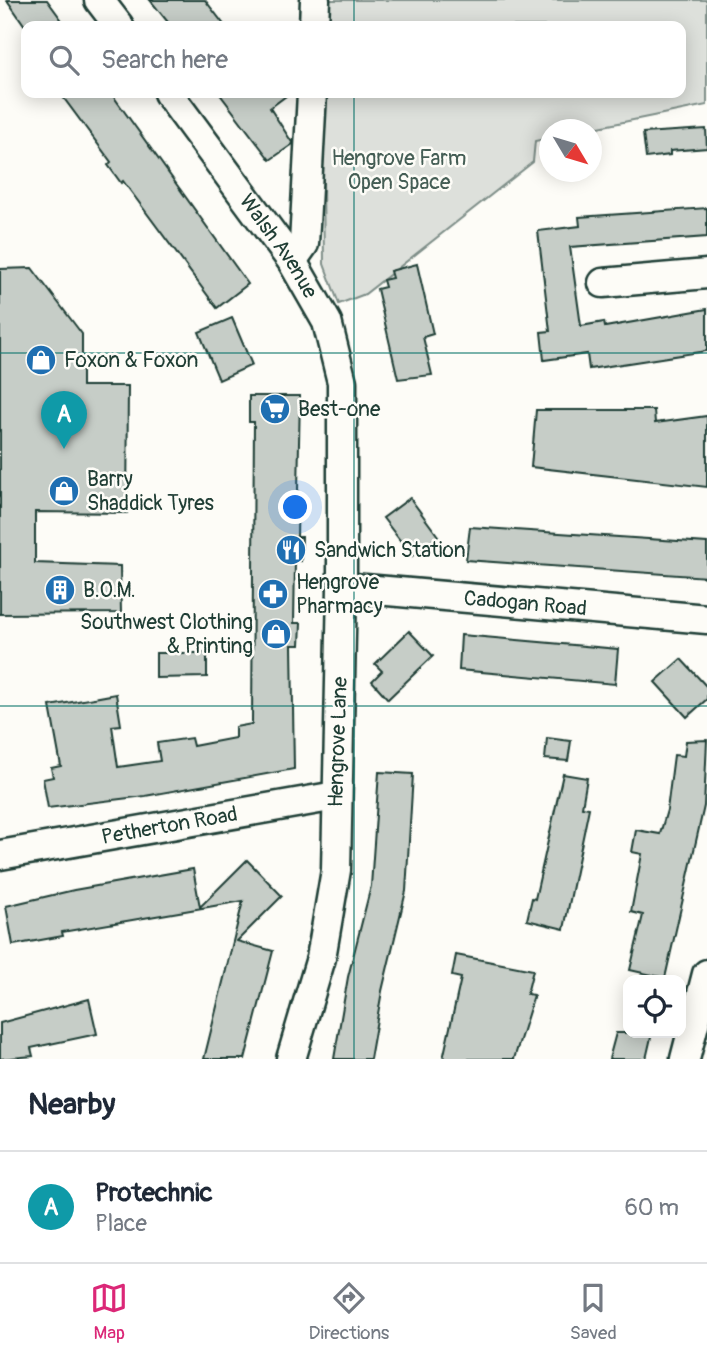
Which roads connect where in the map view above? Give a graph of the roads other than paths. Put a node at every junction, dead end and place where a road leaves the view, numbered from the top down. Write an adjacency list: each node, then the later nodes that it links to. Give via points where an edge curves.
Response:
1 (99, 0): 3 (street)
2 (315, 0): 4 (street)
3 (115, 21)
4 (314, 21)
5 (172, 98): 7 (street, Walsh Avenue)
6 (312, 98): 7 (street, via 304,244)
7 (292, 261): 10 (street, Walsh Avenue, via 327,322 342,382)
8 (707, 274): 9 (street)
9 (603, 283)
10 (344, 419): 11 (street, Hengrove Lane)
11 (342, 587): 12 (street, Cadogan Road); 13 (street, Hengrove Lane)
12 (707, 619)
13 (336, 796): 14 (street, Petherton Road); 16 (street, Hengrove Lane, via 336,870 330,908 321,958)
14 (0, 855)
15 (707, 974): 17 (street)
16 (291, 1059)
17 (685, 1059)

